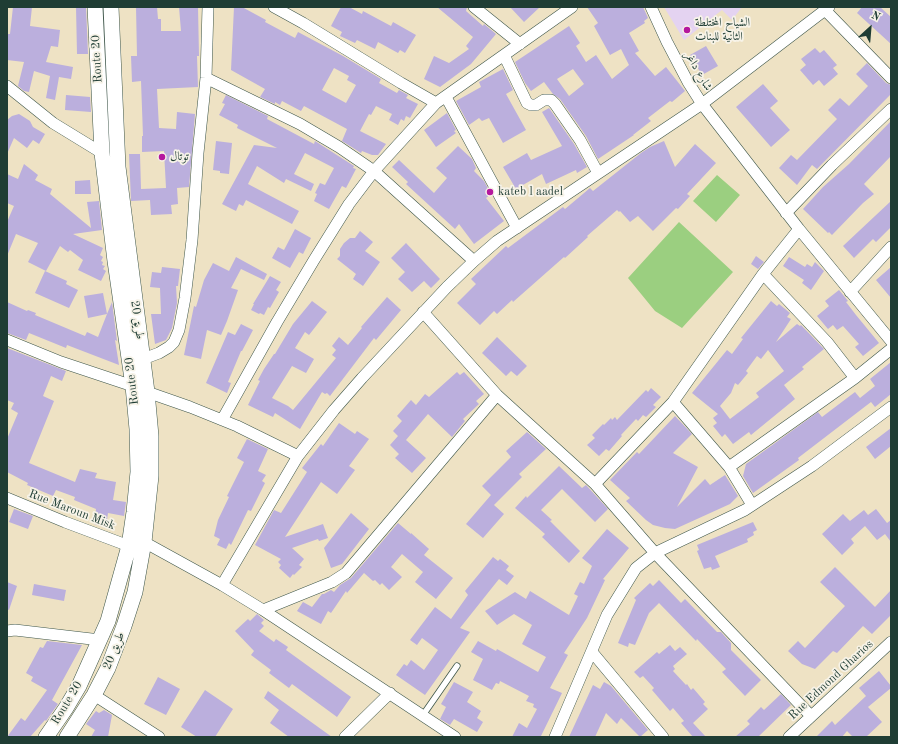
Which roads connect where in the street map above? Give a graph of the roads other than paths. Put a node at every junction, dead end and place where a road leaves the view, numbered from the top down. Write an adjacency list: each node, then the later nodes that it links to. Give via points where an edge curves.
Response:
1 (95, 7): 18 (main road, Route 20)
2 (111, 7): 32 (main road, طريق 20, via 118,167)
3 (208, 7): 11 (street)
4 (274, 7): 15 (street)
5 (474, 7): 9 (street)
6 (572, 7): 9 (street)
7 (651, 7): 16 (street, شارع داغر, via 666,42)
8 (827, 9): 12 (street); 16 (street)
9 (520, 44): 10 (street)
10 (504, 55): 14 (street); 20 (street, via 527,103 536,105 544,100 550,100 555,104 580,140)
11 (206, 78): 19 (street, via 300,124); 32 (street, via 188,282 179,330 176,340 169,347)
12 (891, 78)
13 (7, 87): 18 (street, via 53,123)
14 (446, 97): 15 (street); 22 (street)
15 (436, 103): 19 (street)
16 (702, 104): 20 (street); 21 (street, شارع داغر)
17 (891, 109): 21 (street)
18 (102, 153): 34 (main road, Route 20)
19 (374, 170): 25 (street); 39 (street, via 314,260)
20 (598, 173): 22 (street)
21 (786, 213): 23 (street, شارع داغر)
22 (517, 228): 25 (street)
23 (799, 229): 26 (street); 27 (street, شارع داغر)
24 (891, 247): 27 (street)
25 (474, 261): 28 (street)
26 (763, 274): 33 (street, via 827,342); 37 (street)
27 (850, 292): 30 (street, شارع داغر)
28 (423, 312): 36 (street); 40 (street, via 334,410)
29 (7, 340): 34 (street, via 61,362)
30 (891, 341)
31 (891, 349): 33 (street)
32 (143, 359): 35 (main road, طريق 20)
33 (855, 378): 41 (street)
34 (133, 386): 46 (main road, Route 20, via 138,472)
35 (147, 392): 39 (street); 45 (main road, طريق 20, via 151,476)
36 (497, 395): 42 (street); 49 (street, via 346,573 332,582)
37 (673, 402): 41 (street); 42 (street)
38 (891, 407): 44 (street, via 812,466)
39 (222, 420): 40 (street)
40 (298, 456): 48 (street)
41 (729, 467): 44 (street)
42 (595, 484): 47 (street)
43 (7, 498): 46 (street, Rue Maroun Misk)
44 (752, 505): 47 (street)
45 (144, 542): 48 (street); 56 (main road, طريق 20, via 135,592 124,626 108,668)
46 (128, 546): 51 (main road, Route 20, via 108,621)
47 (655, 553): 53 (street, via 636,568 620,593 607,615); 58 (street)
48 (222, 585): 49 (street)
49 (263, 610): 55 (street)
50 (7, 631): 51 (street)
51 (100, 640): 59 (main road, Route 20, via 79,686)
52 (891, 642): 58 (street, Rue Edmond Gharios)
53 (592, 652): 64 (street); 65 (street)
54 (457, 666): 57 (lane)
55 (390, 694): 57 (street); 62 (street)
56 (94, 695): 60 (main road, طريق 20); 61 (street)
57 (423, 716): 63 (street)
58 (811, 716): 66 (street, Rue Edmond Gharios)
59 (46, 737)
60 (68, 737)
61 (159, 737)
62 (346, 737)
63 (455, 737)
64 (555, 737)
65 (663, 737)
66 (789, 737)

